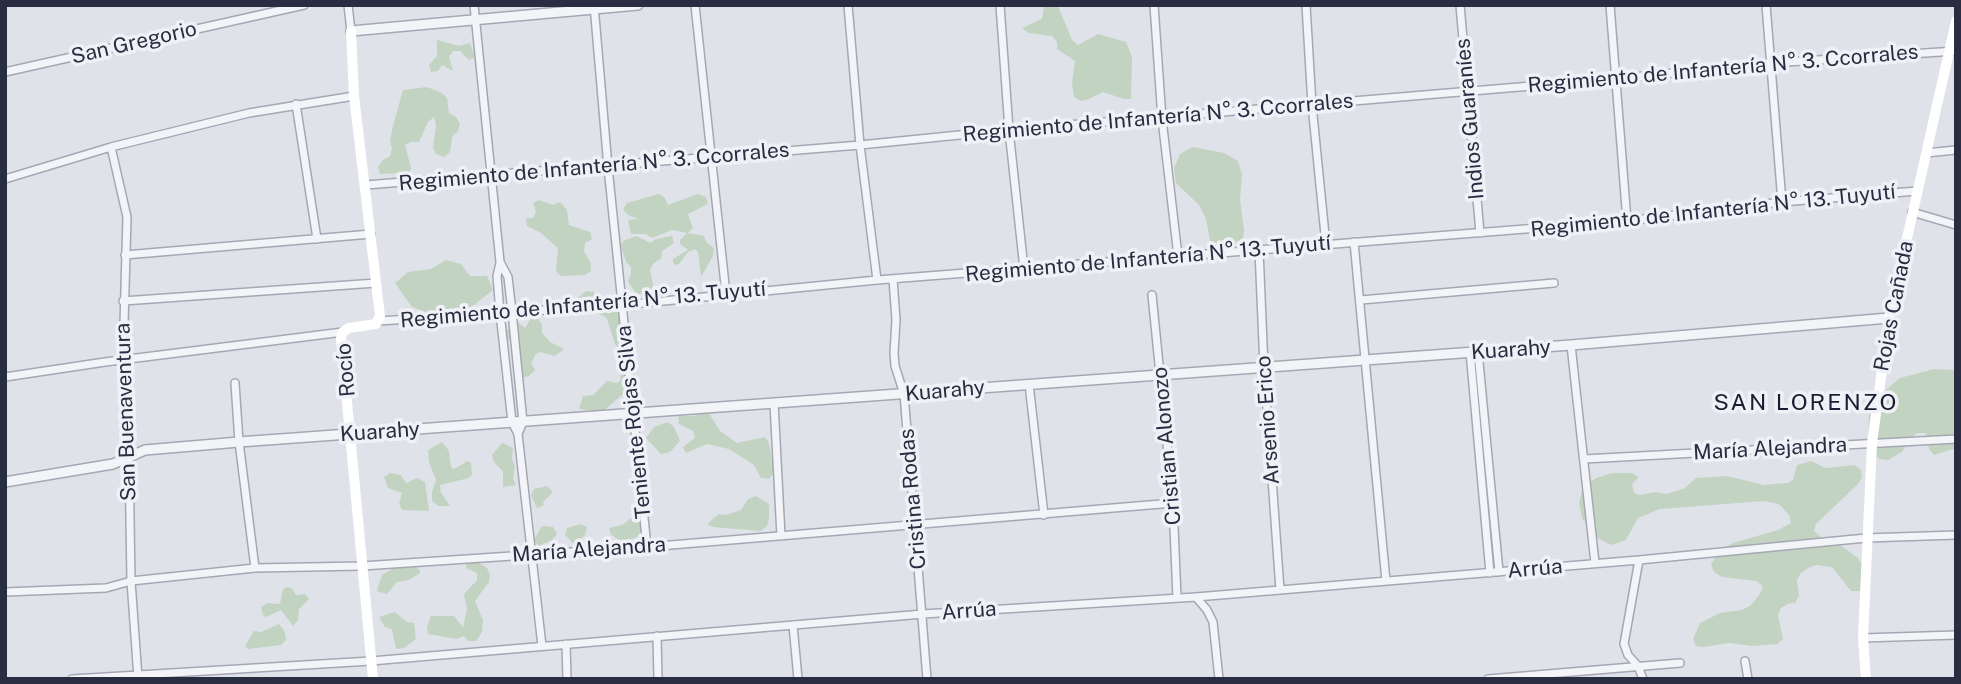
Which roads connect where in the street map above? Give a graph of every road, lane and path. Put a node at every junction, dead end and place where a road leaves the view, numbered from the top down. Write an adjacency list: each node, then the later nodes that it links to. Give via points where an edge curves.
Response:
1 (304, 5): 19 (street, San Gregorio)
2 (348, 5): 16 (street, Rocío)
3 (474, 5): 14 (street)
4 (638, 5): 13 (street)
5 (695, 5): 31 (street)
6 (848, 5): 27 (street)
7 (1000, 5): 26 (street)
8 (1154, 5): 25 (street)
9 (1306, 5): 24 (street)
10 (1460, 5): 21 (street, Indios Guaraníes)
11 (1610, 5): 20 (street)
12 (1766, 5): 18 (street)
13 (594, 7): 14 (street); 32 (street, Teniente Rojas Silva)
14 (476, 21): 16 (street); 33 (street)
15 (1956, 21): 17 (main road, Rojas Cañada)
16 (351, 31): 22 (main road, Rocío)
17 (1953, 50): 18 (street, Regimiento de Infantería N° 3. Ccorrales); 30 (main road, Rojas Cañada)
18 (1771, 63): 20 (street, Regimiento de Infantería N° 3. Ccorrales); 37 (street)
19 (5, 72)
20 (1614, 79): 21 (street, Regimiento de Infantería N° 3. Ccorrales); 39 (street)
21 (1469, 92): 24 (street, Regimiento de Infantería N° 3. Ccorrales); 41 (street, Indios Guaraníes)
22 (354, 96): 23 (street); 35 (main road, Rocío)
23 (296, 104): 28 (street); 43 (street)
24 (1312, 105): 25 (street, Regimiento de Infantería N° 3. Ccorrales); 45 (street)
25 (1162, 119): 26 (street, Regimiento de Infantería N° 3. Ccorrales); 48 (street)
26 (1009, 130): 27 (street, Regimiento de Infantería N° 3. Ccorrales); 50 (street)
27 (860, 145): 31 (street, Regimiento de Infantería N° 3. Ccorrales); 52 (street)
28 (111, 147): 34 (street); 47 (street, San Buenaventura, via 127,217)
29 (1956, 150): 30 (street)
30 (1926, 153): 36 (main road, Rojas Cañada)
31 (710, 158): 32 (street, Regimiento de Infantería N° 3. Ccorrales); 55 (street)
32 (608, 167): 33 (street, Regimiento de Infantería N° 3. Ccorrales); 59 (street, Teniente Rojas Silva)
33 (491, 175): 35 (street, Regimiento de Infantería N° 3. Ccorrales); 49 (street)
34 (5, 179)
35 (366, 185): 42 (main road, Rocío)
36 (1917, 191): 37 (street, Regimiento de Infantería N° 13. Tuyutí); 38 (main road, Rojas Cañada)
37 (1782, 202): 39 (street, Regimiento de Infantería N° 13. Tuyutí)
38 (1912, 212): 40 (street); 62 (main road, Rojas Cañada)
39 (1627, 222): 41 (street, Regimiento de Infantería N° 13. Tuyutí)
40 (1956, 225)
41 (1480, 233): 44 (street, Regimiento de Infantería N° 13. Tuyutí)
42 (371, 234): 43 (street); 53 (main road, Rocío)
43 (317, 239): 47 (street)
44 (1354, 242): 45 (street, Regimiento de Infantería N° 13. Tuyutí); 57 (street)
45 (1326, 244): 46 (street, Regimiento de Infantería N° 13. Tuyutí)
46 (1259, 250): 48 (street, Regimiento de Infantería N° 13. Tuyutí); 69 (street, Arsenio Erico)
47 (125, 255): 58 (street, San Buenaventura)
48 (1178, 256): 50 (street, Regimiento de Infantería N° 13. Tuyutí)
49 (500, 262): 60 (street); 61 (street, via 508,277)
50 (1024, 269): 51 (street, Regimiento de Infantería N° 13. Tuyutí)
51 (893, 279): 52 (street, Regimiento de Infantería N° 13. Tuyutí); 74 (street, Cristina Rodas, via 895,366)
52 (877, 280): 55 (street, Regimiento de Infantería N° 13. Tuyutí)
53 (376, 283): 58 (street); 63 (main road, Rocío)
54 (1554, 283): 57 (street)
55 (726, 294): 59 (street, Regimiento de Infantería N° 13. Tuyutí)
56 (1152, 295): 70 (street, Cristian Alonozo)
57 (1361, 300): 68 (street)
58 (124, 301): 67 (street, San Buenaventura)
59 (622, 305): 61 (street, Regimiento de Infantería N° 13. Tuyutí); 76 (street, Teniente Rojas Silva)
60 (500, 313): 61 (street, Regimiento de Infantería N° 13. Tuyutí); 63 (street, Regimiento de Infantería N° 13. Tuyutí); 77 (street)
61 (512, 313): 78 (street)
62 (1889, 318): 65 (street, Kuarahy); 83 (main road, Rojas Cañada)
63 (379, 321): 64 (main road, Rocío)
64 (343, 332): 67 (street); 79 (main road, Rocío)
65 (1571, 345): 66 (street, Kuarahy); 85 (street)
66 (1474, 352): 68 (street, Kuarahy); 99 (street); 100 (street)
67 (122, 360): 71 (street); 84 (street, San Buenaventura)
68 (1367, 360): 69 (street, Kuarahy); 102 (street)
69 (1264, 367): 70 (street, Kuarahy); 103 (street, Arsenio Erico)
70 (1161, 374): 73 (street, Kuarahy); 87 (street, Cristian Alonozo)
71 (5, 377)
72 (235, 383): 82 (street)
73 (1029, 384): 74 (street, Kuarahy); 88 (street)
74 (904, 394): 75 (street, Kuarahy); 89 (street, Cristina Rodas)
75 (774, 403): 76 (street, Kuarahy); 91 (street)
76 (633, 414): 78 (street, Kuarahy); 93 (street, Teniente Rojas Silva)
77 (512, 422): 78 (street, Kuarahy); 79 (street, Kuarahy); 80 (street)
78 (523, 422): 80 (street)
79 (352, 434): 82 (street, Kuarahy); 97 (main road, Rocío)
80 (518, 434): 94 (street)
81 (1956, 439): 83 (street, María Alejandra)
82 (239, 442): 84 (street, Kuarahy, via 145,450); 98 (street)
83 (1872, 443): 85 (street, María Alejandra); 92 (main road, Rojas Cañada)
84 (129, 457): 86 (street, Kuarahy, via 113,464); 101 (street, San Buenaventura)
85 (1584, 459): 96 (street)
86 (5, 482)
87 (1173, 503): 88 (street, María Alejandra); 106 (street, Cristian Alonozo)
88 (1044, 515): 89 (street, María Alejandra)
89 (915, 526): 91 (street, María Alejandra); 107 (street, Cristina Rodas)
90 (1956, 535): 92 (street, Arrúa)
91 (781, 537): 93 (street, María Alejandra)
92 (1866, 538): 95 (street, Arrúa); 111 (main road, Rojas Cañada)
93 (647, 547): 94 (street, María Alejandra)
94 (531, 554): 97 (street, María Alejandra); 113 (street)
95 (1639, 561): 96 (street, Arrúa); 117 (street, via 1624,644)
96 (1595, 563): 99 (street, Arrúa)
97 (362, 566): 98 (street, María Alejandra); 114 (main road, Rocío)
98 (256, 568): 101 (street, María Alejandra)
99 (1499, 572): 100 (street, Arrúa)
100 (1490, 573): 102 (street, Arrúa)
101 (131, 581): 104 (street, María Alejandra, via 106,588); 118 (street, San Buenaventura)
102 (1386, 581): 103 (street, Arrúa)
103 (1280, 590): 105 (street, Arrúa)
104 (5, 592)
105 (1196, 597): 106 (street, Arrúa); 126 (street, via 1213,622)
106 (1177, 598): 107 (street, Arrúa)
107 (923, 614): 108 (street, Arrúa); 125 (street, Cristina Rodas)
108 (793, 625): 110 (street, Arrúa); 124 (street)
109 (1956, 635): 111 (street)
110 (657, 636): 112 (street, Arrúa); 123 (street)
111 (1863, 638): 130 (main road, Rojas Cañada)
112 (566, 644): 113 (street, Arrúa); 122 (street)
113 (542, 646): 114 (street, Arrúa)
114 (371, 661): 118 (street, Arrúa); 121 (main road, Rocío)
115 (1745, 661): 129 (street)
116 (1680, 663): 117 (street)
117 (1638, 666): 119 (street); 128 (street)
118 (138, 677): 120 (street, Arrúa)
119 (1538, 677): 127 (street)
120 (72, 679)
121 (373, 679)
122 (567, 679)
123 (658, 679)
124 (798, 679)
125 (927, 679)
126 (1219, 679)
127 (1488, 679)
128 (1643, 679)
129 (1748, 679)
130 (1866, 679)

